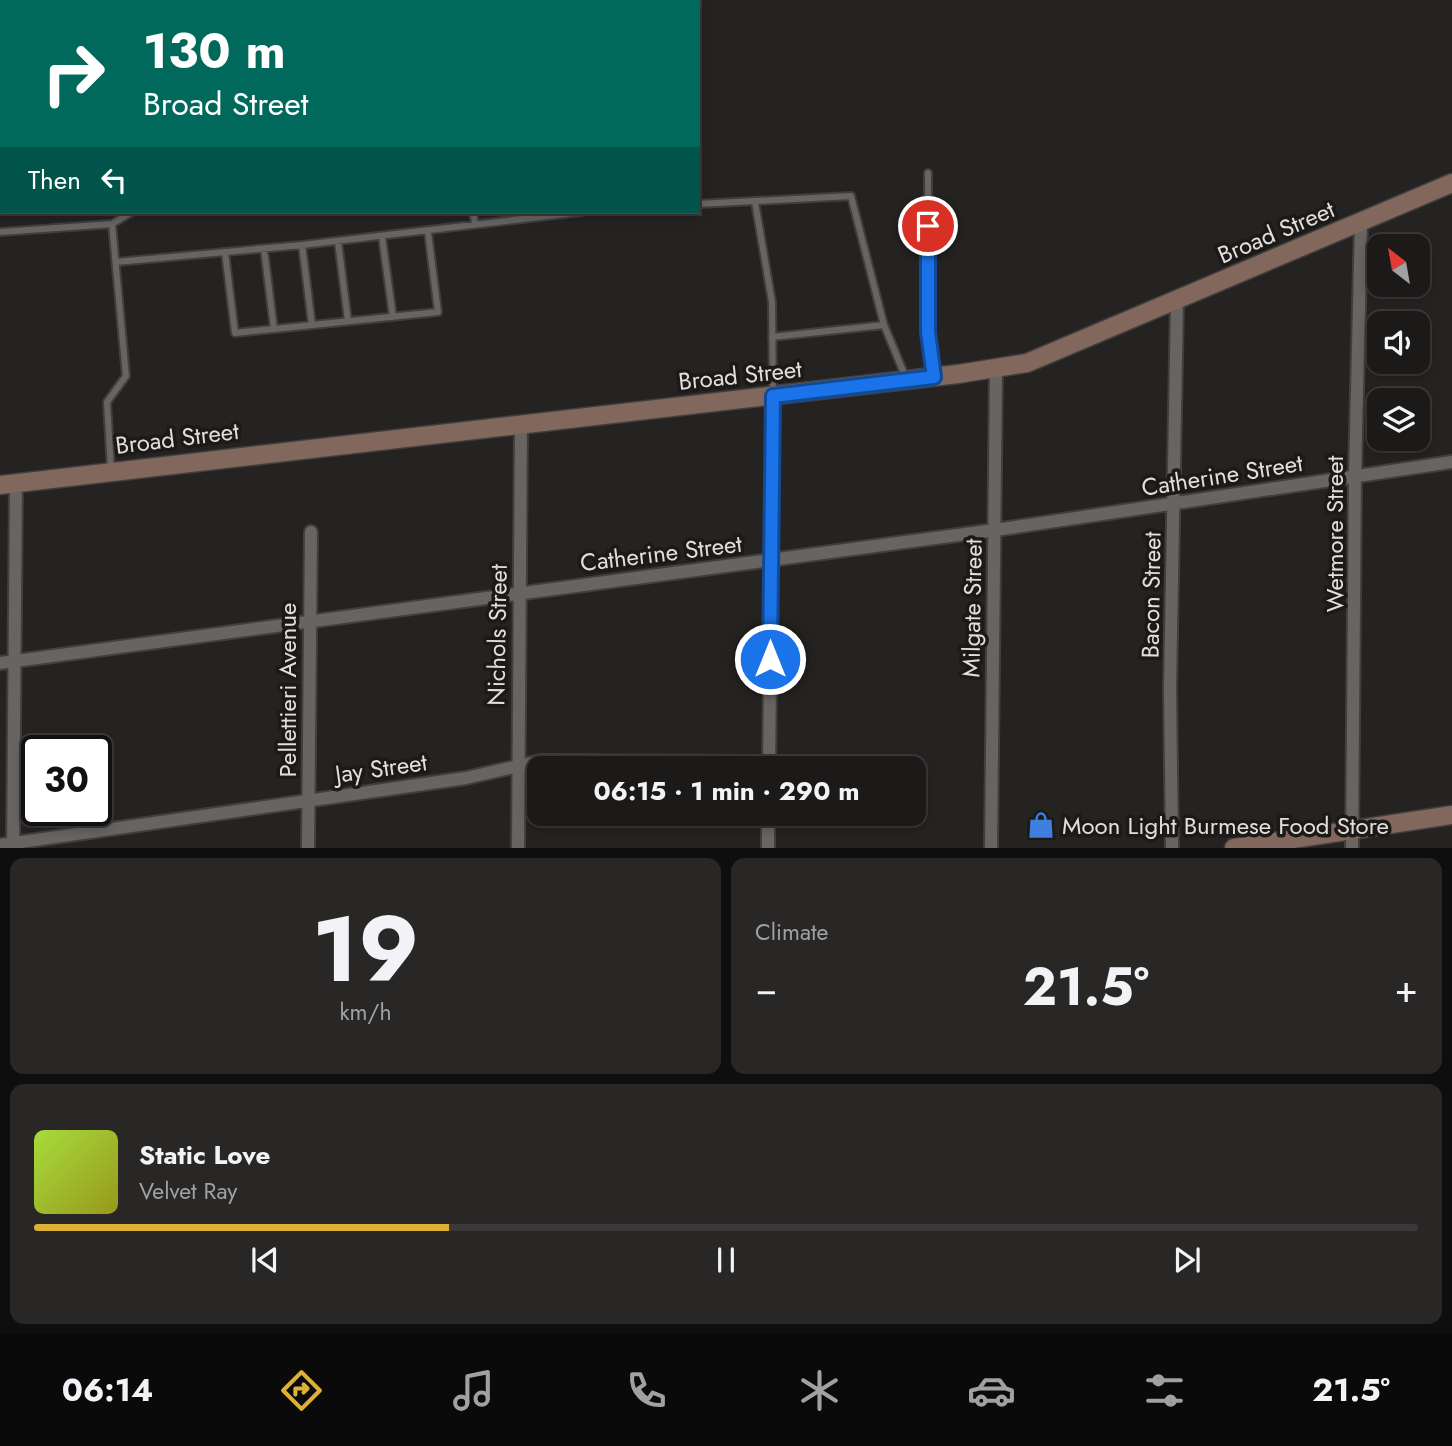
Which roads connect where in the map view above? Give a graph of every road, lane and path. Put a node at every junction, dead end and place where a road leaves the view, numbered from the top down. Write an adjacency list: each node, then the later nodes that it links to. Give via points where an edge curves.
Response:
1 (928, 173): 27 (lane, via 928,332)
2 (1452, 183): 8 (main road, Broad Street)
3 (755, 202): 4 (lane); 23 (lane, via 850,197); 25 (lane, via 772,302)
4 (700, 204)
5 (129, 214): 9 (lane)
6 (472, 214): 10 (lane)
7 (564, 214): 10 (lane)
8 (1361, 222): 19 (main road, Broad Street); 33 (street, Wetmore Street)
9 (112, 224): 12 (lane); 18 (lane)
10 (475, 224): 11 (lane)
11 (428, 232): 13 (lane); 20 (lane, via 438,312)
12 (0, 233)
13 (382, 237): 14 (lane); 20 (lane)
14 (338, 241): 15 (lane); 21 (lane)
15 (302, 246): 16 (lane); 22 (lane)
16 (264, 250): 17 (lane); 24 (lane)
17 (225, 252): 18 (lane); 24 (lane, via 235,333)
18 (116, 262): 32 (lane, via 126,376 107,402)
19 (1177, 301): 26 (main road, Broad Street, via 1027,363); 35 (street, Bacon Street)
20 (393, 317): 21 (lane)
21 (348, 321): 22 (lane)
22 (312, 325): 24 (lane)
23 (884, 325): 25 (lane); 28 (lane)
24 (274, 329)
25 (772, 337): 29 (lane)
26 (996, 369): 27 (main road, Broad Street); 36 (street, Milgate Street)
27 (934, 377): 28 (main road, Broad Street)
28 (906, 381): 29 (main road, Broad Street)
29 (773, 396): 30 (main road, Broad Street); 38 (street)
30 (521, 424): 32 (main road, Broad Street); 39 (street, Nichols Street)
31 (1452, 462): 33 (street, Catherine Street)
32 (111, 470): 34 (main road, Broad Street)
33 (1355, 476): 35 (street, Catherine Street); 49 (street, Wetmore Street)
34 (8, 484): 41 (street)
35 (1174, 504): 36 (street, Catherine Street); 55 (street, Bacon Street)
36 (995, 530): 38 (street, Catherine Street); 54 (street, Milgate Street)
37 (311, 532): 40 (street, Pellettieri Avenue)
38 (770, 561): 39 (street, Catherine Street); 43 (street)
39 (519, 592): 40 (street, Catherine Street); 45 (street, Nichols Street)
40 (308, 620): 41 (street, Catherine Street); 46 (street, Pellettieri Avenue)
41 (14, 661): 42 (street, Catherine Street); 50 (street)
42 (0, 663)
43 (769, 756)
44 (527, 763): 45 (street, Jay Street)
45 (517, 764): 46 (street, Jay Street, via 466,778); 52 (street, Nichols Street)
46 (307, 800): 50 (street, Jay Street); 51 (street, Pellettieri Avenue)
47 (1452, 815): 49 (main road)
48 (768, 826): 53 (street)
49 (1352, 839): 56 (main road)
50 (8, 845)
51 (308, 848)
52 (517, 848)
53 (768, 848)
54 (991, 848)
55 (1172, 848)
56 (1234, 848)

